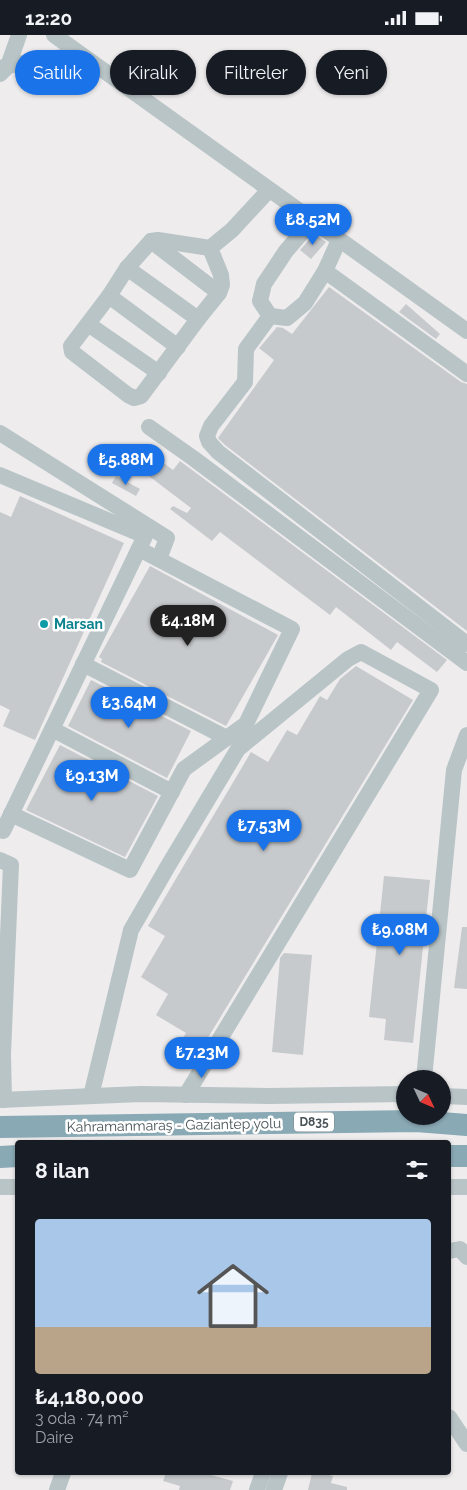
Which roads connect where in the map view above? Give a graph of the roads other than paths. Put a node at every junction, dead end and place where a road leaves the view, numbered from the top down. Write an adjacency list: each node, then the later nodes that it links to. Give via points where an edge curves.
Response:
1 (18, 35): 4 (street)
2 (54, 35): 3 (street)
3 (74, 50)
4 (3, 69)
5 (100, 69): 6 (street)
6 (269, 190): 7 (street); 10 (street, via 232,230)
7 (312, 221): 8 (street); 15 (street, via 264,284 260,301)
8 (339, 240): 12 (street); 18 (street)
9 (151, 241): 10 (street); 11 (street); 13 (street)
10 (210, 248): 13 (street, via 221,275)
11 (127, 268): 14 (street); 16 (street)
12 (325, 271): 15 (street, via 305,303 287,318); 21 (street)
13 (219, 293): 16 (street)
14 (109, 296): 17 (street); 19 (street)
15 (270, 316): 24 (street, via 246,349 245,382 211,426 207,436)
16 (198, 319): 19 (street)
17 (88, 324): 20 (street); 20 (street, via 71,346 72,352 128,395 134,398 141,396)
18 (467, 331)
19 (178, 347): 20 (street)
20 (159, 373)
21 (467, 375)
22 (149, 427): 25 (street)
23 (0, 433): 28 (street, via 167,538)
24 (209, 442): 25 (street); 29 (street)
25 (193, 458): 30 (street)
26 (0, 475): 27 (street, via 145,536)
27 (139, 549): 28 (street); 31 (street)
28 (159, 559): 34 (street, via 292,629 246,724)
29 (467, 644)
30 (467, 663)
31 (83, 664): 32 (street); 34 (street)
32 (52, 729): 35 (street); 36 (street)
33 (467, 735): 40 (street, via 454,770)
34 (227, 738): 35 (street, via 184,769)
35 (172, 792): 36 (street, via 130,870)
36 (12, 814): 37 (street, via 3,831)
37 (0, 830)
38 (0, 859): 39 (street, via 11,865)
39 (2, 1054): 46 (street)
40 (425, 1070)
41 (186, 1095): 42 (street); 43 (street); 43 (street, via 431,691 361,653 348,659 238,749 131,930)
42 (396, 1095)
43 (91, 1096): 46 (street)
44 (451, 1096): 45 (street)
45 (467, 1097)
46 (2, 1100)
47 (467, 1125): 48 (highway, Kahramanmaraş - Gaziantep yolu / D835, via 416,1121)
48 (0, 1127)
49 (451, 1156): 52 (highway)
50 (0, 1157): 51 (highway)
51 (15, 1157)
52 (467, 1157)
53 (0, 1187): 54 (street)
54 (15, 1187)
55 (451, 1187): 56 (street)
56 (467, 1187)
57 (451, 1251): 58 (street, via 460,1249)
58 (467, 1257)
59 (451, 1420): 60 (street)
60 (467, 1444)
61 (62, 1475): 64 (street)
62 (261, 1475): 65 (street)
63 (279, 1475): 66 (street)
64 (57, 1490)
65 (257, 1490)
66 (274, 1490)

